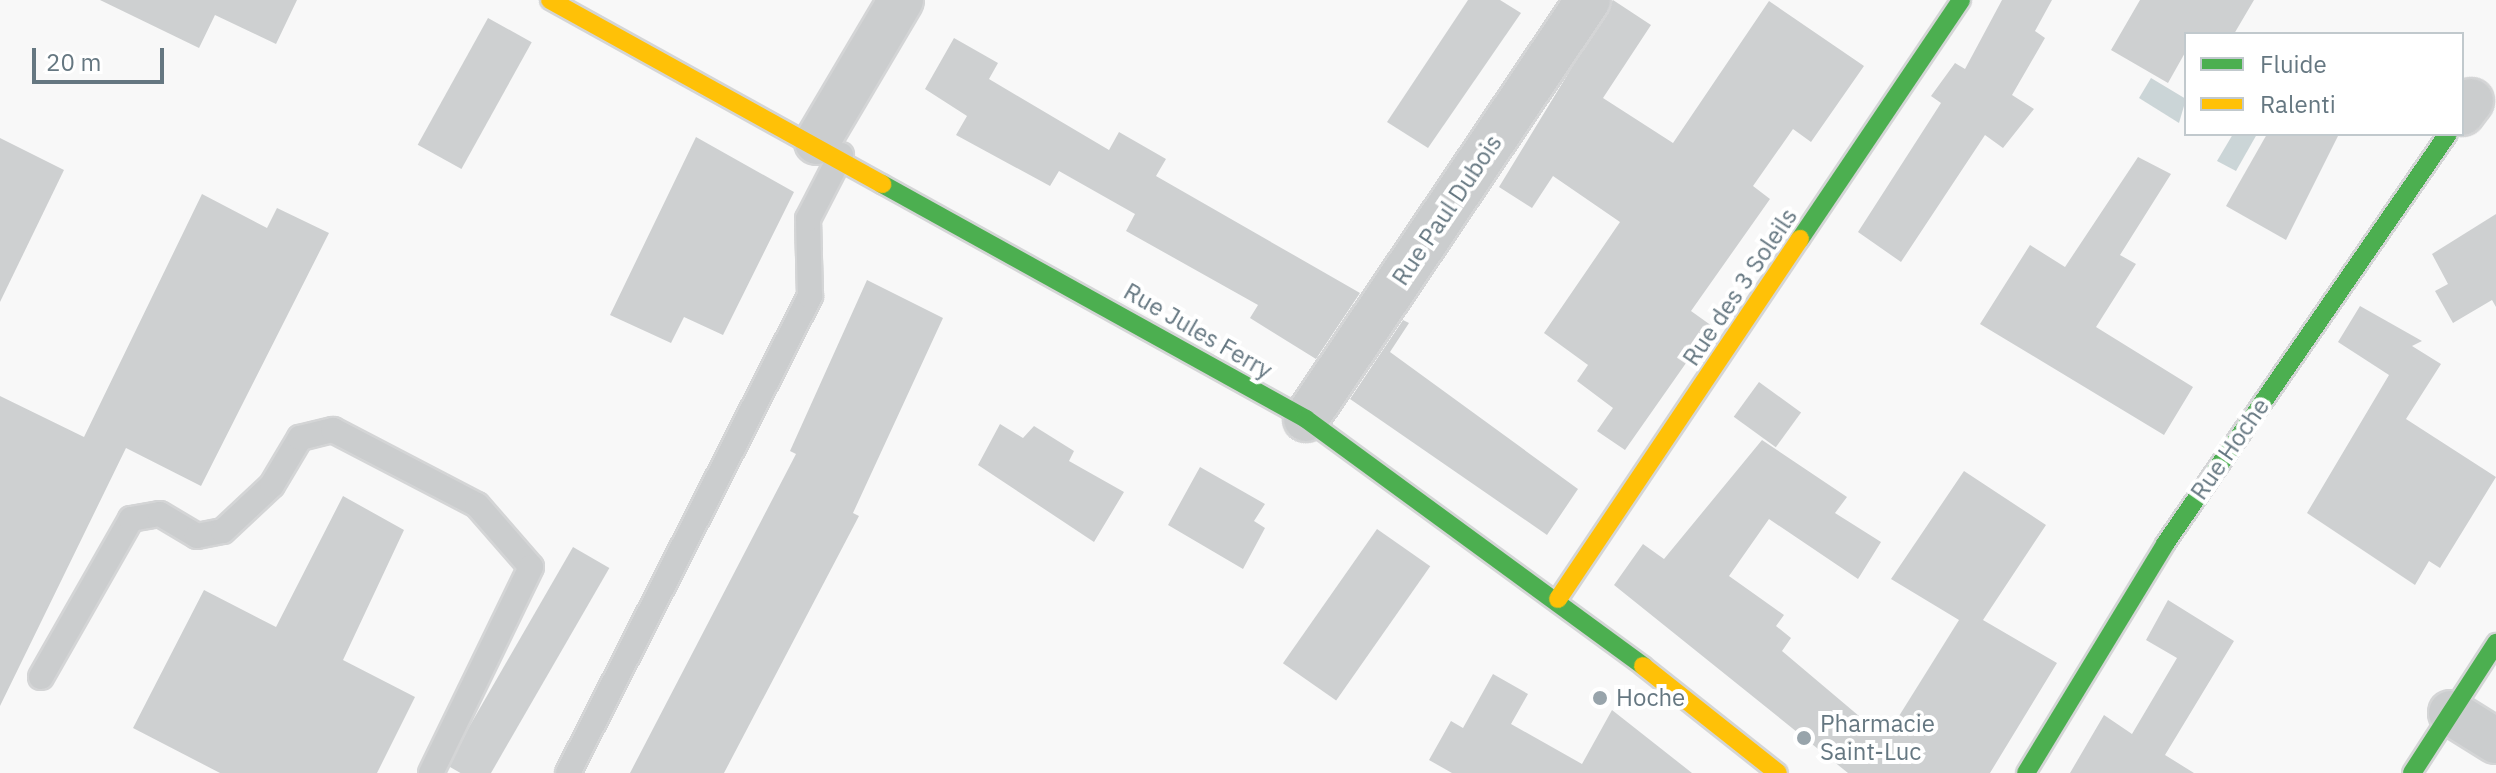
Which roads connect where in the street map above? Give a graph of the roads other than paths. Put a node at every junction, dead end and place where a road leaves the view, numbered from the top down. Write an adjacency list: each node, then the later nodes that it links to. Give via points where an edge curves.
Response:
1 (550, 0): 6 (street, Rue Jules Ferry)
2 (901, 0): 6 (street)
3 (1588, 0): 7 (street, Rue Paul Dubois)
4 (1961, 0): 8 (street, Rue des 3 Soleils)
5 (2446, 136): 16 (street, Rue Hoche, via 2165,544)
6 (829, 149): 7 (street, Rue Jules Ferry); 14 (lane, via 808,219 810,296)
7 (1306, 419): 8 (street, Rue Jules Ferry)
8 (1558, 599): 15 (street, Rue Jules Ferry)
9 (2496, 643): 11 (street)
10 (41, 677): 13 (lane, via 131,519 160,514 197,536 223,531 272,485 300,438 333,430 477,505 531,567)
11 (2451, 713): 12 (street); 17 (street)
12 (2496, 741)
13 (431, 773)
14 (568, 773)
15 (1778, 773)
16 (2026, 773)
17 (2412, 773)

